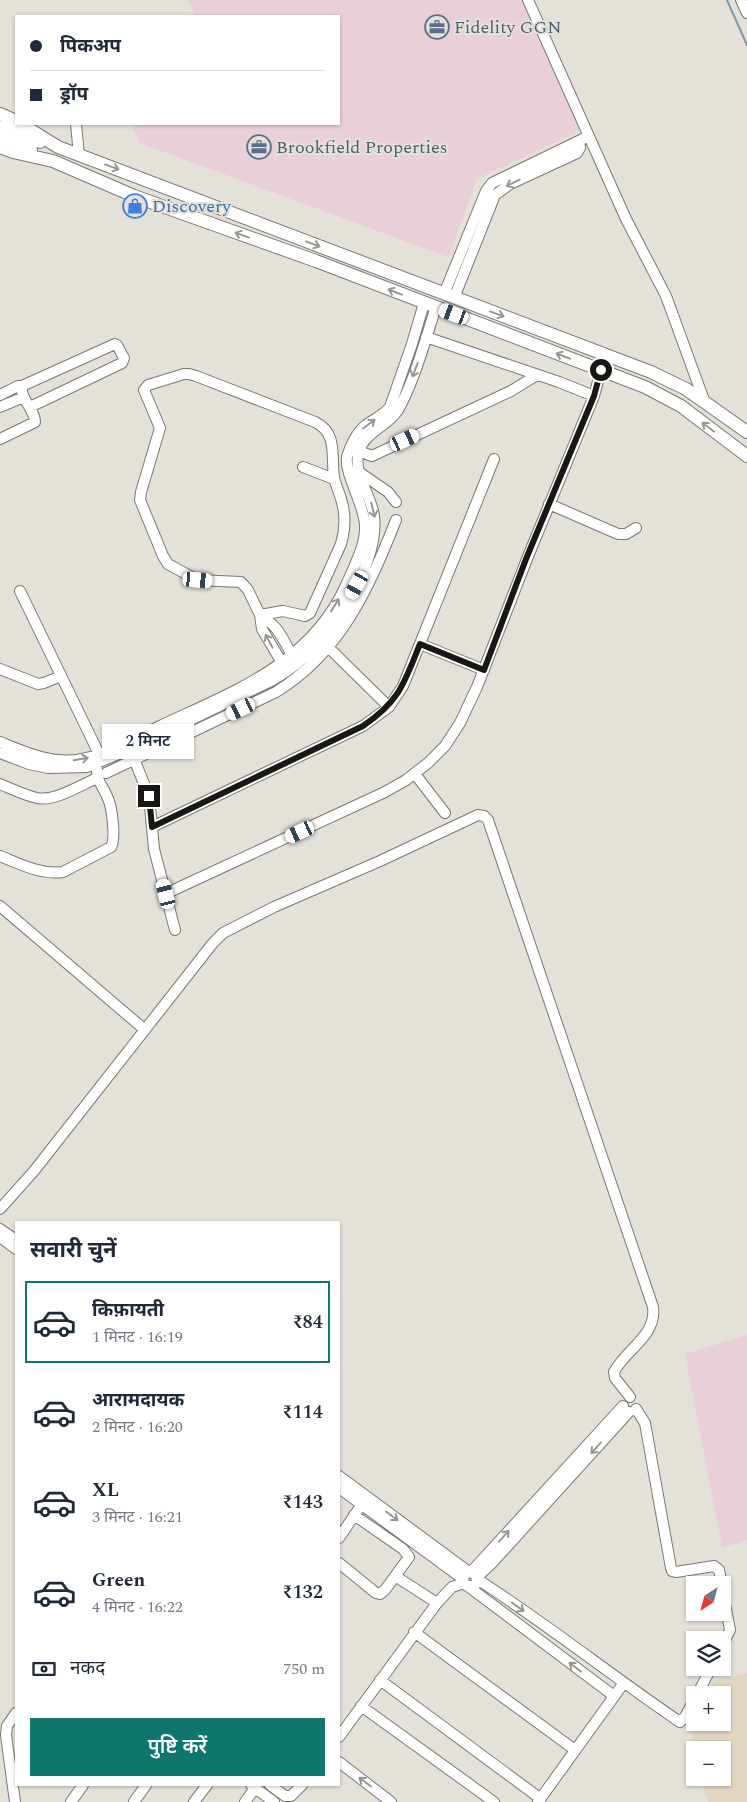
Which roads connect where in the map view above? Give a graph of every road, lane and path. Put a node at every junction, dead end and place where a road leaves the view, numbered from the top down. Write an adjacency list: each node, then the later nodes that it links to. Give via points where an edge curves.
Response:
1 (528, 0): 9 (street)
2 (741, 0): 3 (street)
3 (747, 13)
4 (0, 114): 5 (main road)
5 (15, 121)
6 (23, 125): 10 (main road)
7 (76, 125): 12 (street)
8 (1, 131): 10 (main road); 13 (main road)
9 (589, 136): 14 (street, via 542,164 492,183 491,193); 26 (street, via 626,219 666,296)
10 (58, 147): 12 (main road)
11 (0, 148): 13 (main road)
12 (79, 155): 14 (main road, one-way to 14)
13 (53, 161): 15 (main road, one-way to 13, via 134,196)
14 (449, 296): 20 (main road, one-way to 20)
15 (430, 305): 16 (street); 17 (street); 19 (main road, one-way to 15)
16 (426, 337): 18 (street); 21 (street)
17 (412, 344): 18 (street); 31 (street, one-way to 17, via 358,433 387,410)
18 (422, 348): 31 (street, one-way to 31, via 398,410)
19 (601, 370): 22 (main road); 25 (street)
20 (651, 372): 22 (main road); 26 (main road, via 686,389)
21 (537, 375): 25 (street); 31 (street, via 511,391 372,456)
22 (644, 387): 32 (main road, one-way to 22, via 681,406)
23 (23, 391): 24 (street, via 18,386); 27 (street); 28 (street); 28 (street, via 115,344 124,358 122,363)
24 (0, 395)
25 (594, 396): 38 (street)
26 (705, 403): 29 (main road)
27 (0, 407)
28 (30, 407): 30 (street, via 35,419 33,424)
29 (747, 432)
30 (0, 439)
31 (355, 450): 35 (street); 43 (street, one-way to 31, via 362,545 366,527 347,467 347,456)
32 (747, 456)
33 (494, 459): 44 (street)
34 (303, 468): 36 (street)
35 (359, 472): 37 (street, via 388,492); 43 (street, one-way to 43, via 373,507 373,542 357,585)
36 (334, 479): 42 (street, via 344,510 344,533 313,608 305,616 283,611); 42 (street, via 332,440 326,428 316,422 189,374 145,387 160,428 140,500 163,556 172,568 198,580 241,582)
37 (396, 502)
38 (549, 504): 40 (street, via 618,534 626,534); 47 (street)
39 (396, 520): 43 (street, via 366,591)
40 (636, 528)
41 (20, 591): 48 (street)
42 (261, 616): 45 (street, via 262,629)
43 (322, 642): 45 (street); 49 (street); 51 (street, via 296,680 276,692)
44 (420, 644): 47 (street); 49 (street, via 403,686)
45 (288, 662): 51 (street)
46 (0, 669): 48 (street, via 38,684)
47 (484, 670): 54 (street, via 453,735)
48 (61, 676): 53 (street)
49 (389, 706): 58 (street, via 363,726)
50 (0, 742): 53 (street, one-way to 53, via 41,758)
51 (130, 751): 53 (street); 55 (street); 58 (street, via 149,796)
52 (0, 753): 53 (street, via 48,768 87,767)
53 (98, 759): 55 (street)
54 (415, 774): 57 (street); 60 (street, via 385,792)
55 (101, 775): 56 (street, via 46,799); 59 (street, via 109,801 114,840 111,847 55,873 29,868)
56 (0, 784)
57 (445, 813)
58 (152, 827): 60 (street, via 154,849)
59 (0, 856)
60 (166, 894): 62 (street)
61 (0, 906): 63 (street)
62 (176, 930)
63 (145, 1030): 64 (street, via 34,1171); 69 (street, via 223,933 478,815 486,818 653,1307 649,1328 614,1372 630,1397 624,1400)
64 (0, 1209)
65 (0, 1229): 67 (street)
66 (0, 1237): 68 (street)
67 (15, 1239)
68 (15, 1248)
69 (629, 1409): 77 (street, via 645,1423 672,1571 714,1566); 78 (street, via 493,1562)
70 (340, 1477): 72 (street)
71 (340, 1489): 72 (street)
72 (364, 1501): 73 (street); 78 (street)
73 (354, 1515): 74 (street); 76 (street, via 408,1554)
74 (340, 1536)
75 (340, 1564): 76 (street, via 380,1594)
76 (395, 1576): 79 (street)
77 (720, 1576)
78 (470, 1579): 79 (street, via 452,1587); 82 (street, one-way to 82, via 501,1595); 83 (street, one-way to 78)
79 (437, 1603): 80 (street)
80 (414, 1632): 81 (street); 88 (street)
81 (380, 1680): 84 (street); 96 (street)
82 (623, 1684): 83 (street); 86 (street, via 680,1722)
83 (614, 1696): 88 (street)
84 (362, 1706): 87 (street); 104 (street)
85 (15, 1714): 97 (street, via 7,1726 6,1735)
86 (686, 1715)
87 (340, 1735)
88 (575, 1750): 96 (street)
89 (340, 1763): 103 (street, one-way to 89)
90 (82, 1786): 98 (street)
91 (145, 1786): 99 (street)
92 (206, 1786): 100 (street)
93 (253, 1786): 101 (street); 102 (street)
94 (271, 1786): 95 (street, via 285,1796 291,1796)
95 (301, 1786)
96 (539, 1800)
97 (15, 1802)
98 (71, 1802)
99 (134, 1802)
100 (194, 1802)
101 (245, 1802)
102 (274, 1802)
103 (391, 1802)
104 (494, 1802)

